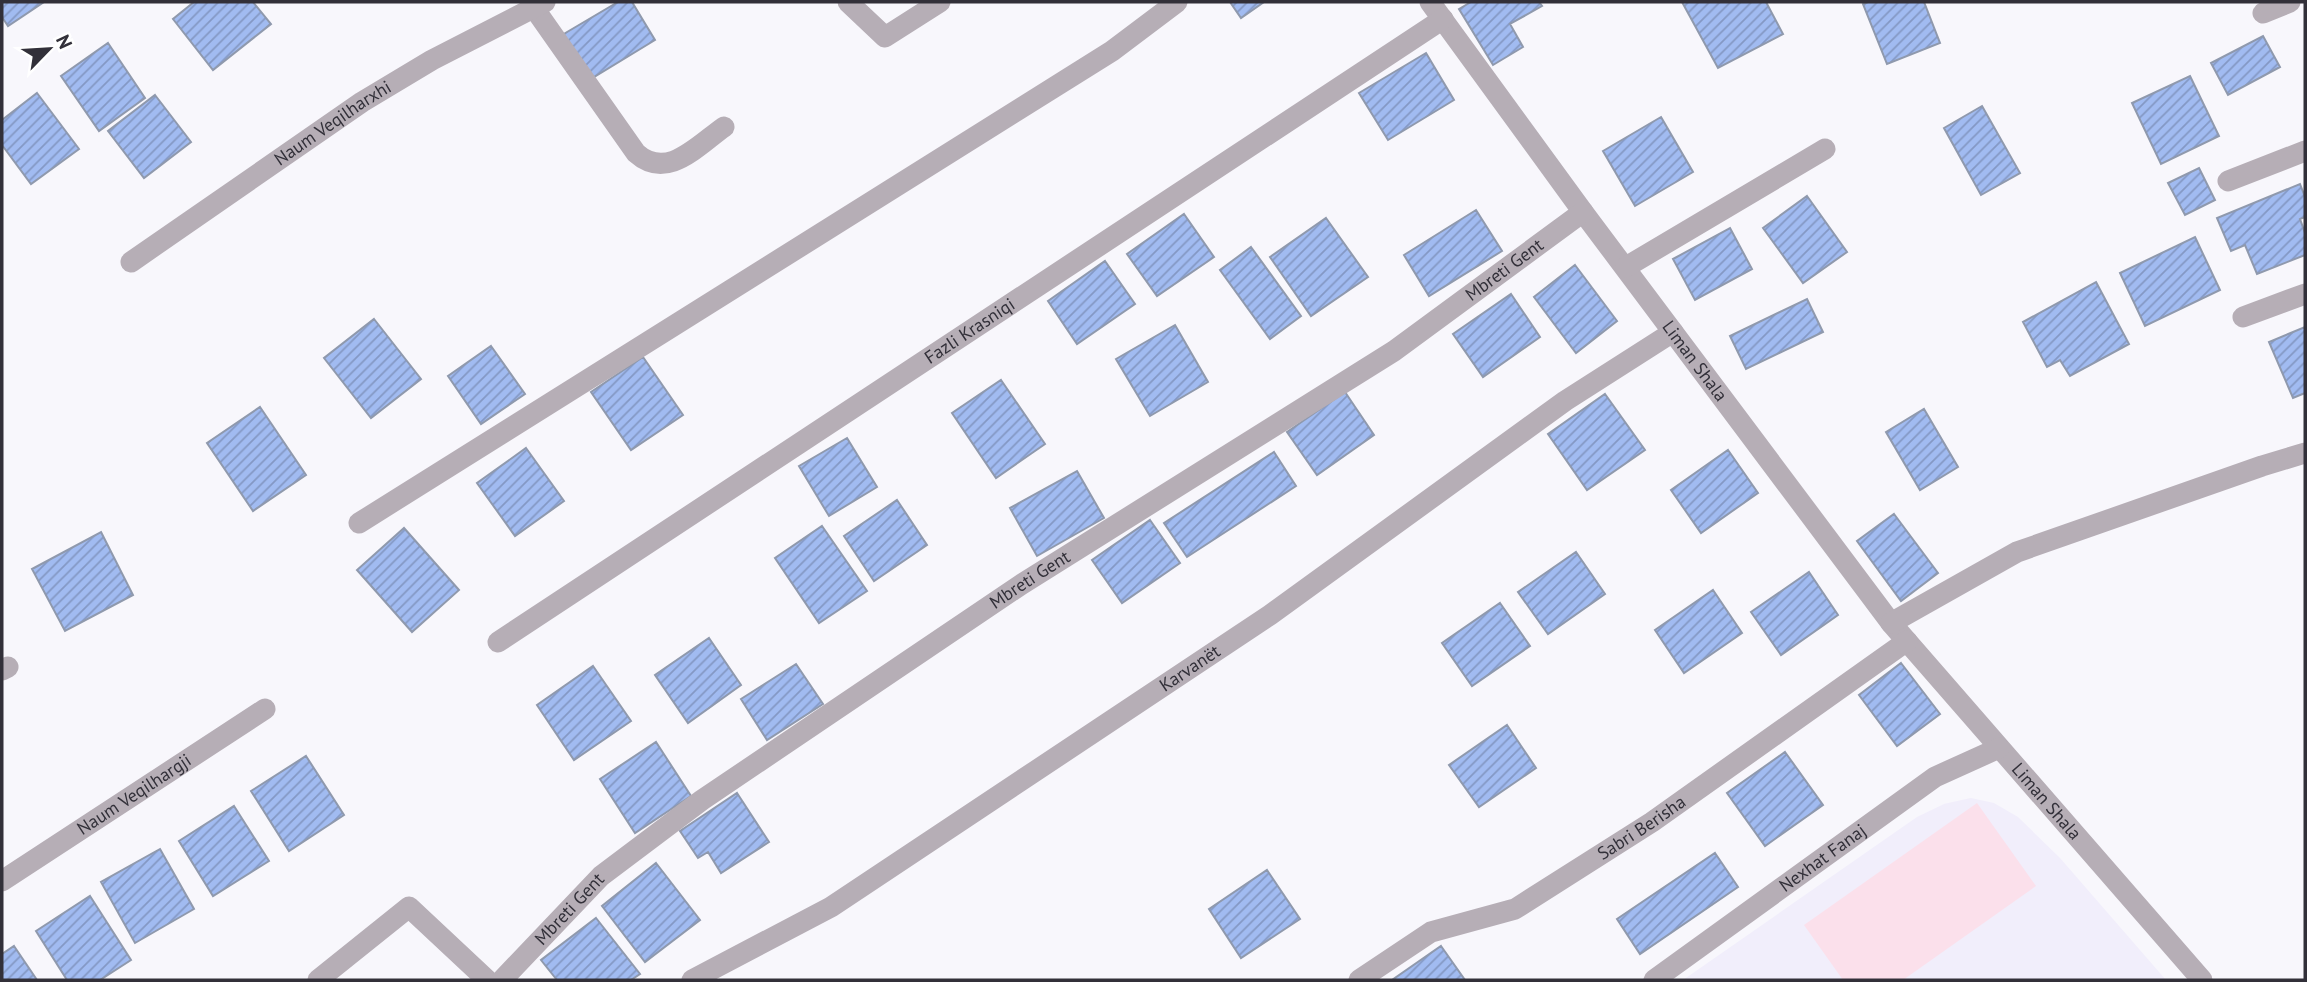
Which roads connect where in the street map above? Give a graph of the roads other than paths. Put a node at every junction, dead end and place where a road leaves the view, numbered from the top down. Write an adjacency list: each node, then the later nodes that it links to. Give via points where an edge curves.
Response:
1 (848, 2): 2 (street, via 885,37)
2 (940, 2)
3 (1177, 2): 19 (street, via 1112,51)
4 (2290, 2): 7 (street)
5 (539, 5): 8 (street, via 644,161 667,165); 13 (street, Naum Veqilharxhi, via 362,102)
6 (1437, 10): 12 (street, Liman Shala); 22 (street, Fazli Krasniqi)
7 (2263, 13)
8 (724, 127)
9 (1825, 149): 14 (street)
10 (2305, 151): 11 (street)
11 (2228, 181)
12 (1583, 212): 14 (street, Liman Shala); 28 (street, Mbreti Gent, via 1394,351 1021,584 702,800 601,876)
13 (131, 262)
14 (1626, 267): 17 (street, Liman Shala)
15 (2305, 294): 16 (street)
16 (2243, 317)
17 (1673, 332): 20 (street, Liman Shala); 29 (street, Karvanët, via 1565,401 1270,615 831,907)
18 (2305, 453): 20 (street, via 2017,552)
19 (359, 523)
20 (1891, 623): 21 (street, Liman Shala)
21 (1907, 641): 24 (street, Liman Shala); 30 (street, Sabri Berisha, via 1652,822 1515,909 1430,932)
22 (498, 642)
23 (265, 709): 25 (street, Naum Veqilhargji)
24 (1999, 748): 31 (street, Nexhat Fanaj, via 1935,777); 32 (street, Liman Shala)
25 (2, 881)
26 (318, 980): 27 (street, via 410,906)
27 (487, 980)
28 (502, 980)
29 (692, 980)
30 (1359, 980)
31 (1654, 980)
32 (2202, 980)

